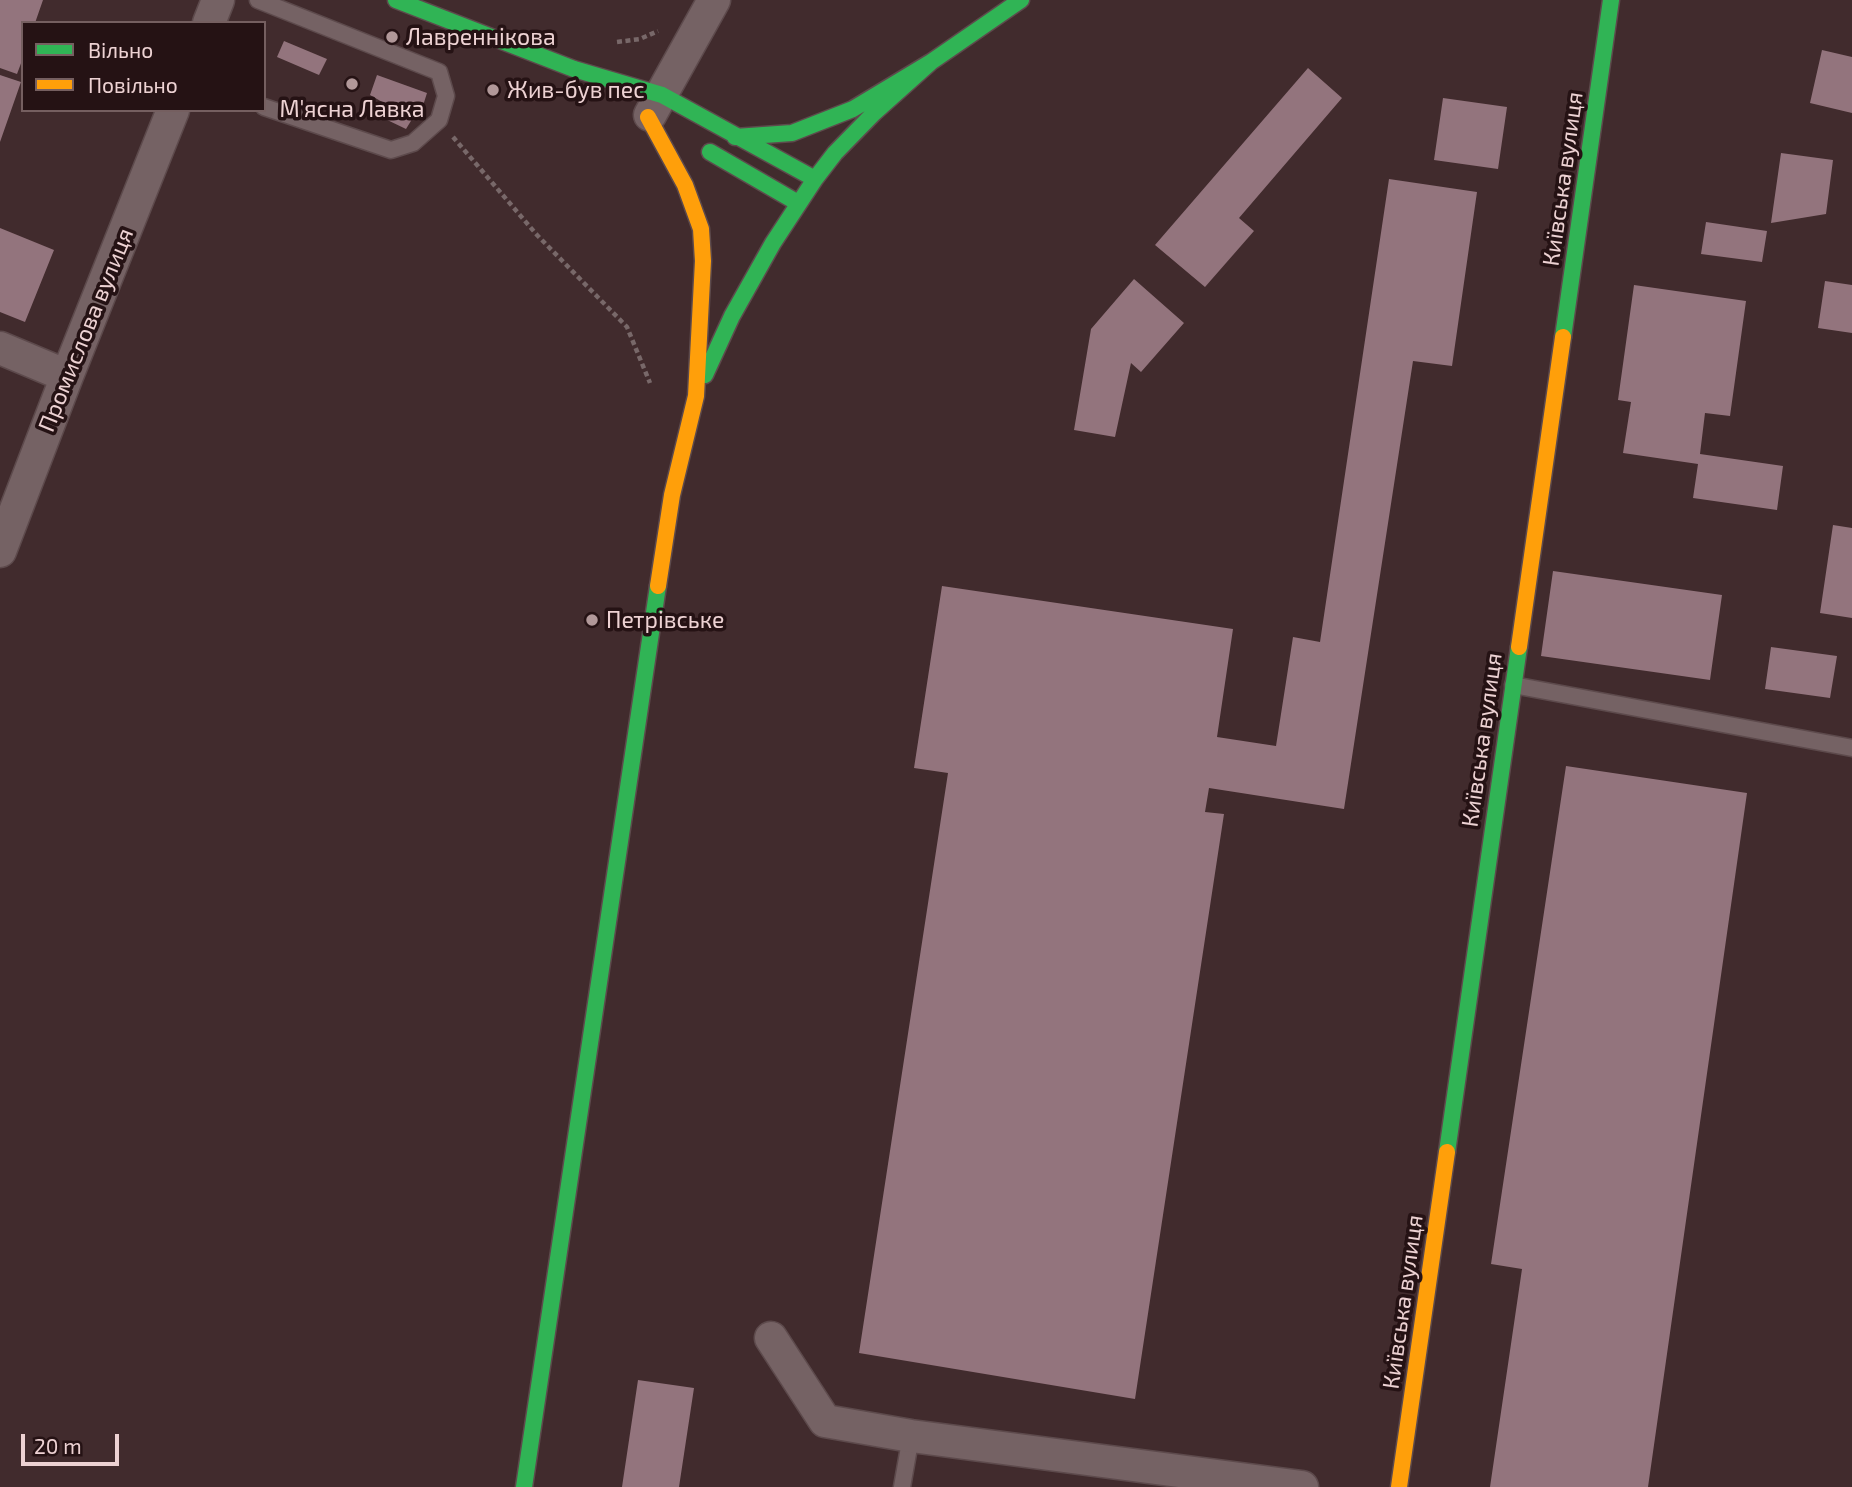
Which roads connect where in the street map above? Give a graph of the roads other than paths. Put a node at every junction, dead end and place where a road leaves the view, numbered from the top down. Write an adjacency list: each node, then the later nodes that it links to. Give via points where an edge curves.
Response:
1 (218, 0): 7 (street)
2 (258, 0): 10 (lane, via 439,72 446,96 439,120 413,143 391,150)
3 (396, 0): 9 (main road)
4 (714, 0): 11 (street)
5 (1021, 0): 8 (main road)
6 (1611, 0): 21 (main road, Київська вулиця)
7 (209, 21)
8 (931, 62): 13 (main road, via 853,110 817,125 792,133); 15 (main road, via 874,113)
9 (574, 69): 11 (main road); 11 (main road)
10 (266, 108)
11 (649, 111): 13 (main road); 19 (main road, via 701,229)
12 (172, 112): 18 (street, Промислова вулиця)
13 (735, 137): 15 (main road)
14 (695, 143): 16 (main road)
15 (815, 179): 16 (main road)
16 (798, 203): 19 (main road, via 732,316)
17 (0, 348): 18 (street)
18 (67, 376): 20 (street, Промислова вулиця)
19 (696, 396): 25 (main road, via 671,495)
20 (0, 551)
21 (1513, 685): 22 (lane); 28 (main road, Київська вулиця)
22 (1852, 748)
23 (771, 1338): 24 (street, via 825,1421)
24 (911, 1436): 26 (lane); 27 (street)
25 (524, 1487)
26 (902, 1487)
27 (1302, 1487)
28 (1399, 1487)

